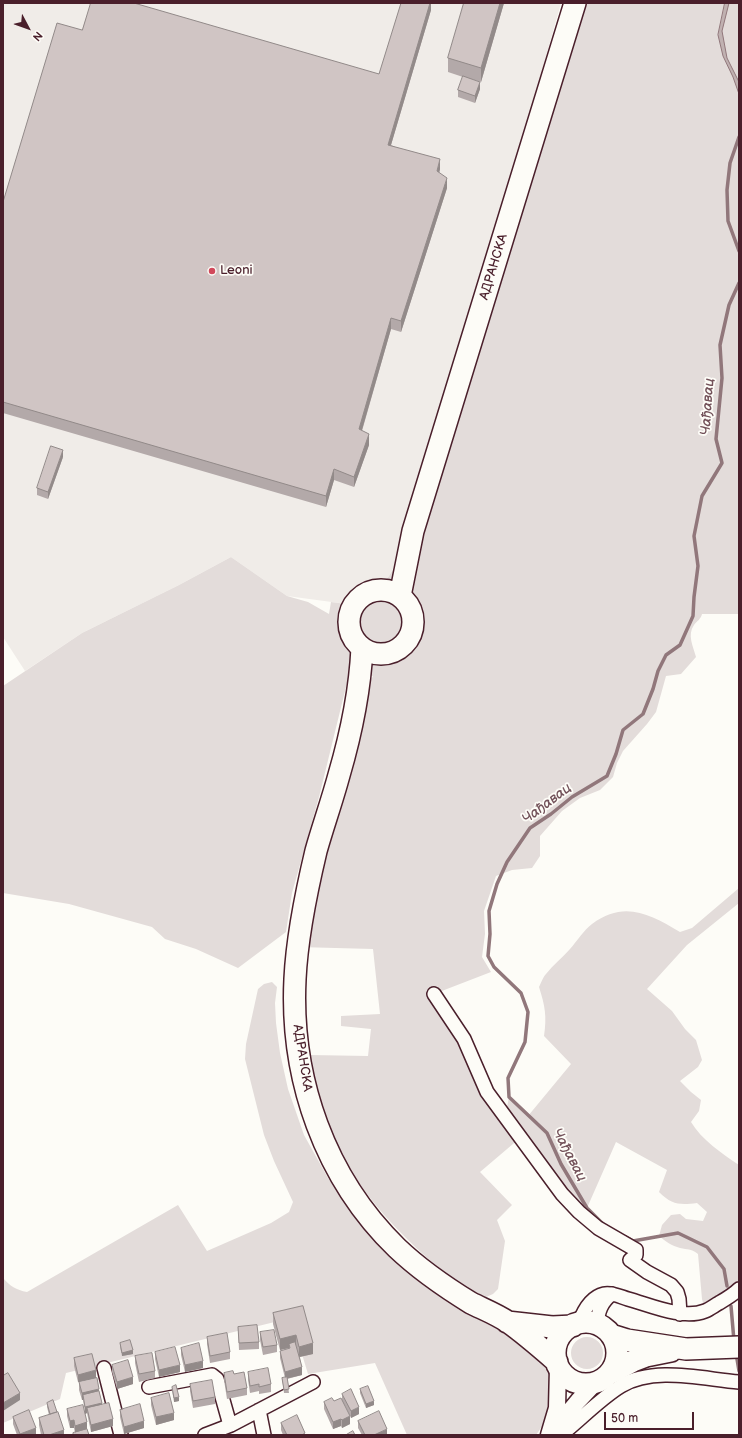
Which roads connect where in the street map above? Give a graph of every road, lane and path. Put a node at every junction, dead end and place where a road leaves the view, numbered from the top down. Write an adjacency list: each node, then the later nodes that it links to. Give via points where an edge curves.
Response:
1 (575, 3): 2 (main road, АДРАНСКА)
2 (413, 532): 3 (main road, АДРАНСКА, via 393,569); 4 (main road, АДРАНСКА)
3 (377, 590): 4 (main road, via 391,591); 5 (main road, via 361,597 350,615 353,636)
4 (400, 596): 6 (main road, via 411,610 411,634 402,647)
5 (362, 648): 6 (main road, via 377,654); 7 (main road, АДРАНСКА, via 361,673)
6 (388, 653): 7 (main road, АДРАНСКА, via 376,670)
7 (353, 716): 12 (main road, АДРАНСКА, via 340,774 316,852 298,947 294,1002 309,1103 338,1173 375,1225 413,1262 439,1282)
8 (434, 994): 11 (street, via 464,1039 487,1092 562,1194 598,1228 636,1250 636,1255 630,1260 671,1285 680,1299)
9 (739, 1289): 11 (street, via 705,1311)
10 (612, 1294): 11 (street); 13 (street, via 600,1307); 13 (street, via 595,1298 585,1311)
11 (680, 1314)
12 (507, 1322): 13 (main road, АДРАНСКА, via 552,1327); 16 (main road, АДРАНСКА)
13 (590, 1327): 15 (main road, АДРАНСКА, via 626,1340); 16 (main road, via 564,1332 558,1340); 18 (main road, via 616,1345 616,1362)
14 (732, 1348): 15 (main road, АДРАНСКА)
15 (686, 1349): 18 (main road, АДРАНСКА, via 646,1356)
16 (557, 1364): 18 (main road, via 571,1380 582,1384); 27 (street, via 557,1408)
17 (104, 1368): 24 (street)
18 (603, 1378): 27 (street, via 578,1401)
19 (313, 1382): 22 (street)
20 (739, 1382): 28 (street, via 663,1375 641,1377 616,1390)
21 (150, 1387): 23 (street, via 212,1375 217,1379)
22 (259, 1410): 23 (street); 26 (street)
23 (230, 1425): 25 (street)
24 (121, 1435)
25 (205, 1435)
26 (264, 1435)
27 (550, 1435)
28 (561, 1435)

